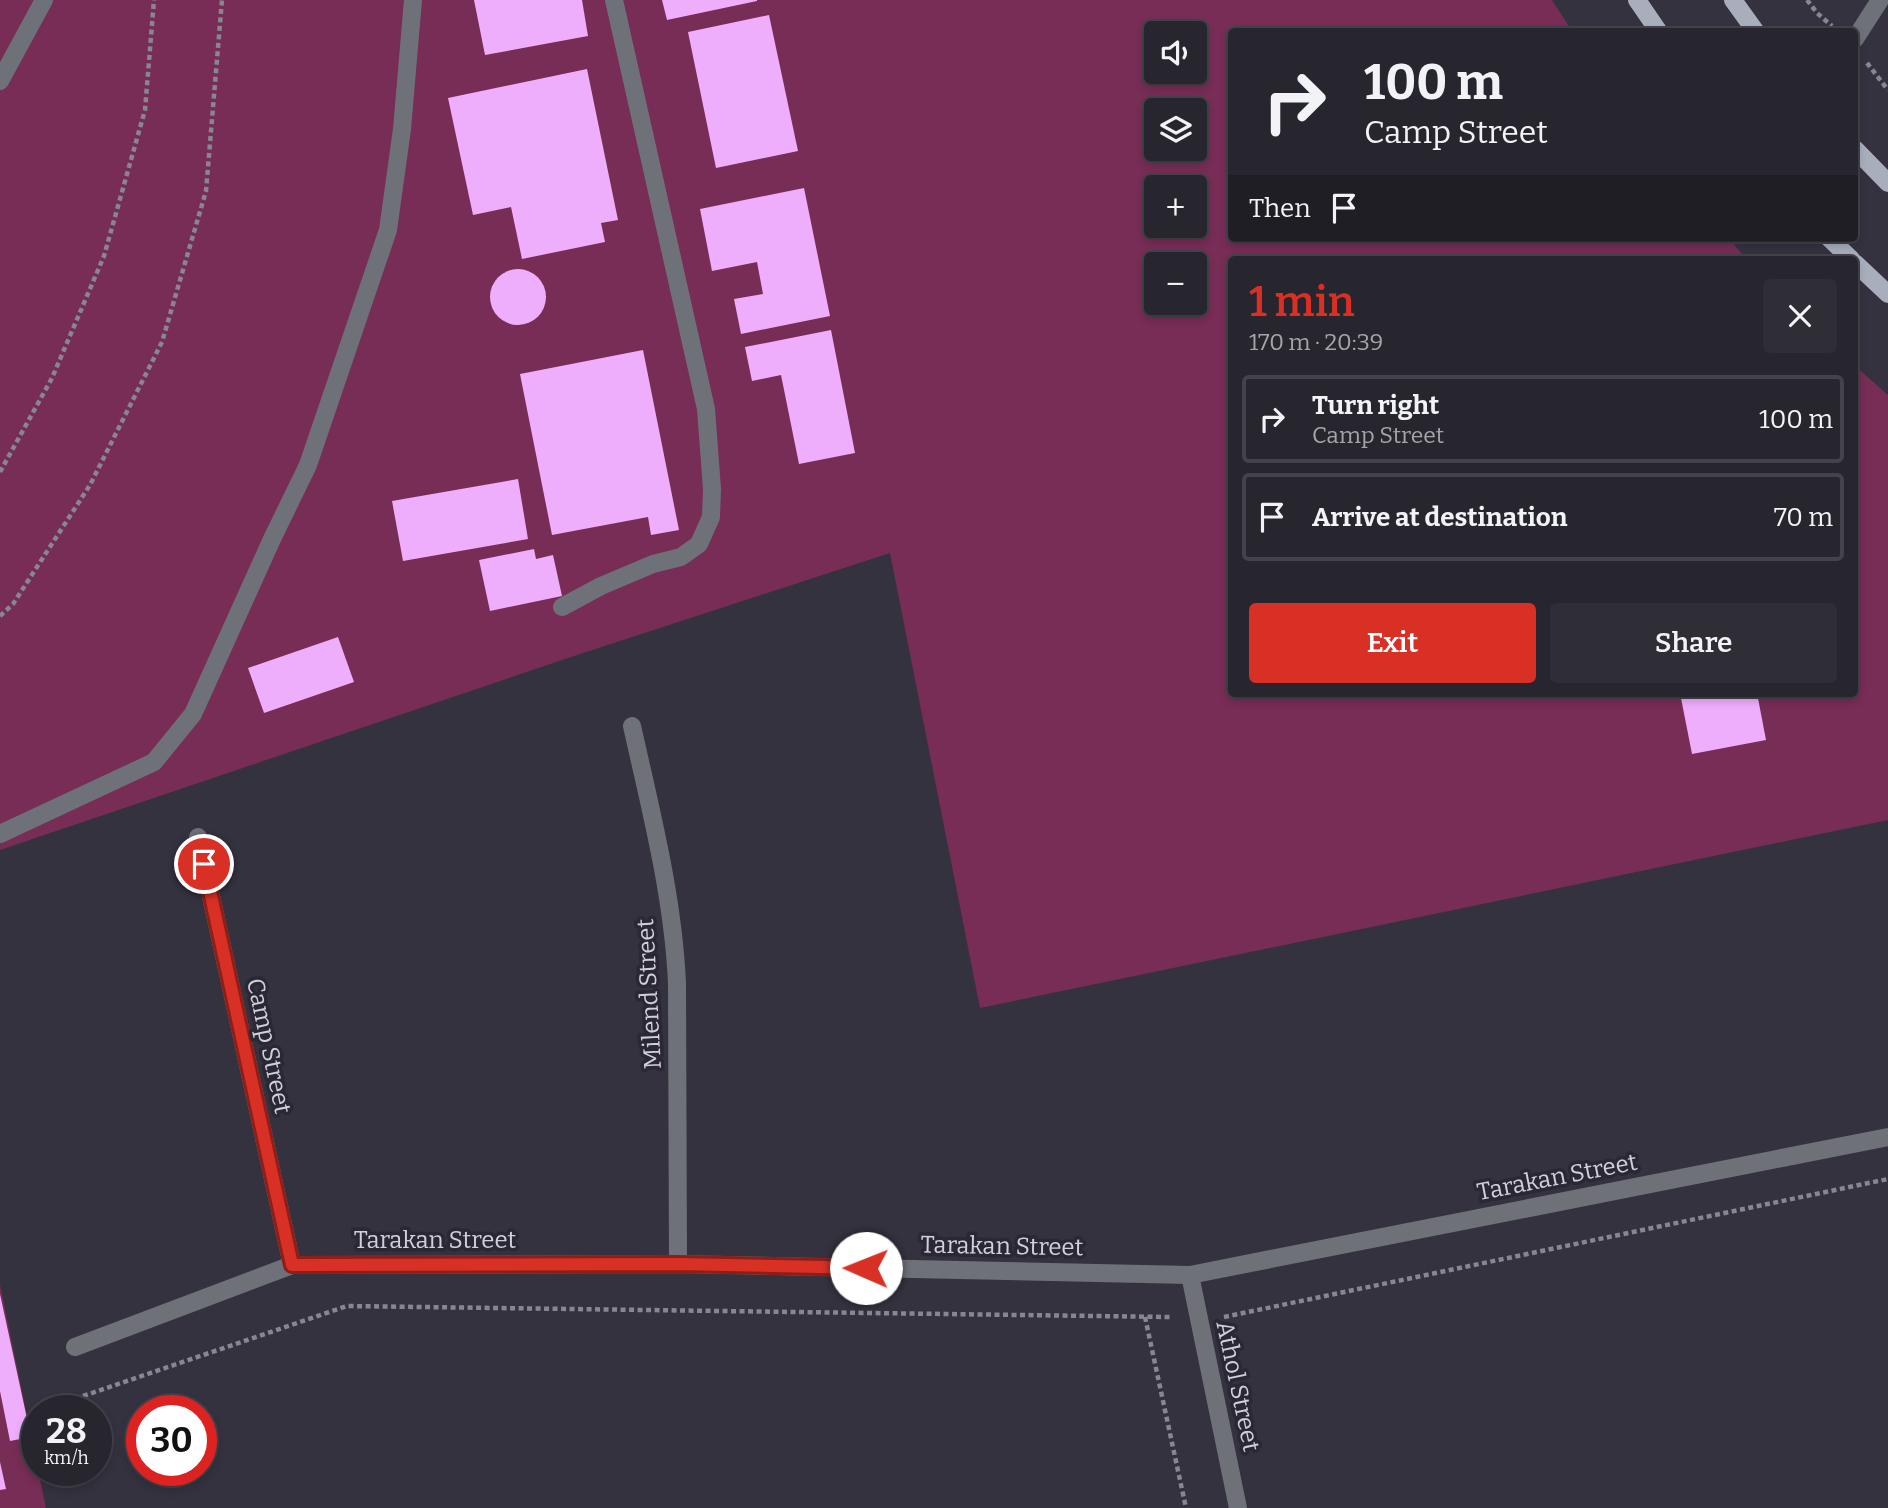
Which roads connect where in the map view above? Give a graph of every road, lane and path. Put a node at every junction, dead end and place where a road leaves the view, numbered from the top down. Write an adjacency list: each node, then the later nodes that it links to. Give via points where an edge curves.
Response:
1 (44, 0): 15 (street)
2 (154, 0): 23 (path, via 145,110 104,256 52,378)
3 (222, 0): 25 (path, via 206,191 162,342 90,485)
4 (413, 0): 27 (street, via 388,230 308,465 193,714 154,762)
5 (614, 0): 24 (street, via 706,409 711,517 699,544 681,557 653,564)
6 (1637, 0): 10 (main road)
7 (1733, 0): 11 (main road)
8 (1807, 0): 12 (path)
9 (1880, 0): 13 (street)
10 (1656, 28)
11 (1753, 28)
12 (1834, 28)
13 (1858, 34)
14 (1863, 58): 16 (path)
15 (0, 81)
16 (1888, 90)
17 (1858, 152): 18 (main road)
18 (1888, 183)
19 (1833, 242): 20 (main road)
20 (1848, 256)
21 (1858, 266): 22 (main road)
22 (1888, 294)
23 (0, 472)
24 (562, 607)
25 (0, 616)
26 (632, 726): 30 (street, Milend Street, via 675,938)
27 (0, 834)
28 (198, 837): 31 (street, Camp Street)
29 (1888, 1137): 32 (street, Tarakan Street)
30 (678, 1264): 31 (street, Tarakan Street); 32 (street, Tarakan Street)
31 (292, 1265): 34 (street, Tarakan Street)
32 (1190, 1275): 36 (street, Athol Street)
33 (1145, 1317): 35 (path)
34 (75, 1347)
35 (1186, 1508)
36 (1238, 1508)

